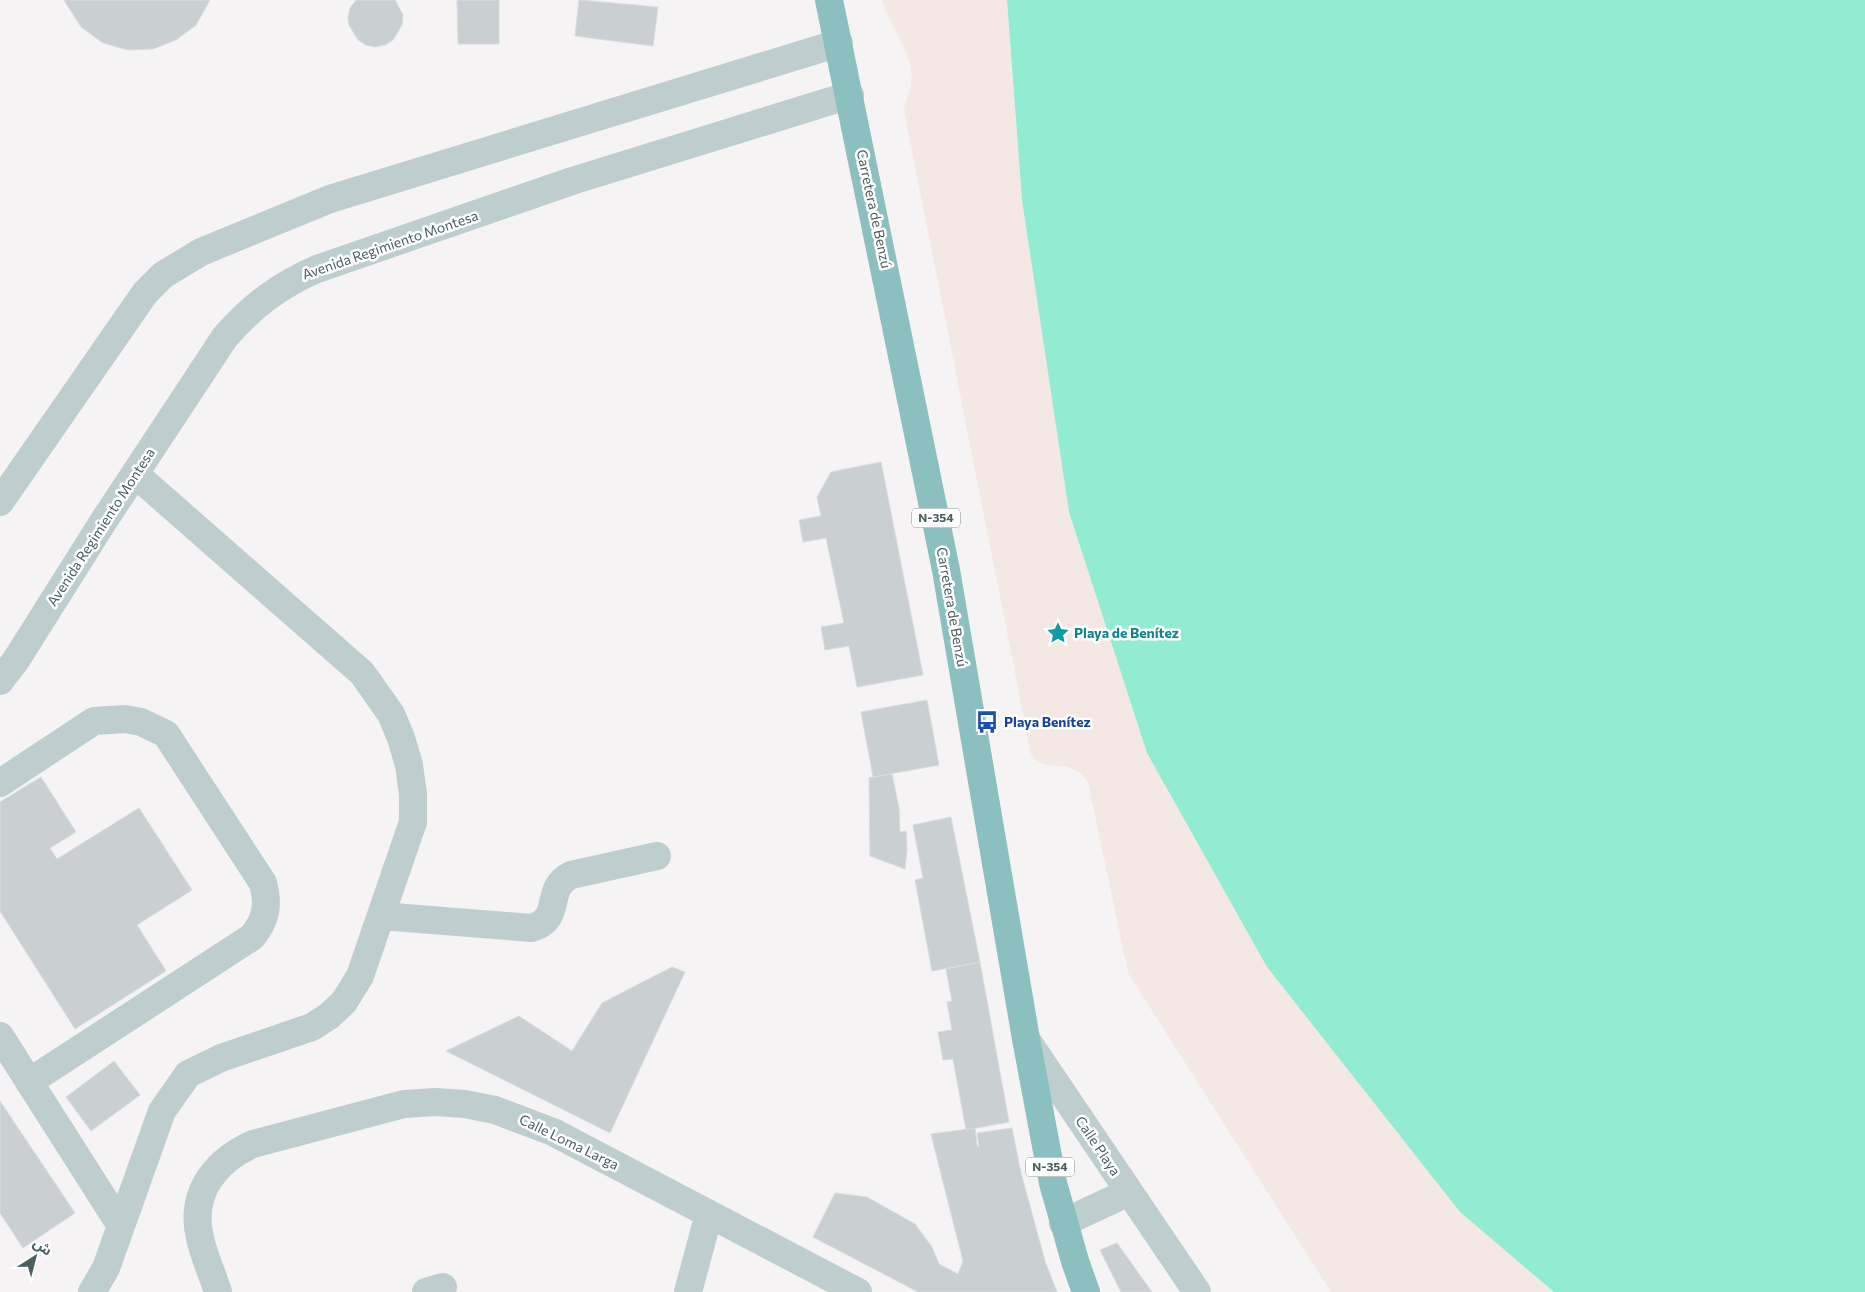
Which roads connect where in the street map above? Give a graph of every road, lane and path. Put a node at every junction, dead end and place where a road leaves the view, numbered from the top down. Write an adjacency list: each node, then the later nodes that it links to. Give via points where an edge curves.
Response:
1 (829, 0): 2 (highway, Carretera de Benzú / N-354)
2 (839, 42): 3 (highway, Carretera de Benzú / N-354); 5 (street, via 330,199 201,252 163,275 146,293)
3 (850, 95): 4 (street, Avenida Regimiento Montesa, via 572,181 298,277 262,300 225,337); 11 (highway, Carretera de Benzú / N-354, via 946,570)
4 (135, 474): 6 (street, Avenida Regimiento Montesa); 9 (street, via 362,673 391,714 409,765 413,822)
5 (0, 502)
6 (0, 680)
7 (0, 783): 12 (street, via 94,721 125,719 154,727 166,734 263,883 266,895 264,920 252,937)
8 (657, 856): 9 (street, via 570,874 556,888 552,912 546,921 532,928)
9 (381, 916): 16 (street, via 353,989 329,1016 312,1028 221,1058 188,1074 162,1111)
10 (0, 1036): 12 (street)
11 (1026, 1039): 13 (street, Calle Playa); 15 (highway, N-354)
12 (30, 1082): 16 (street)
13 (1129, 1192): 15 (street, Calle Playa); 22 (street)
14 (709, 1214): 18 (street, Calle Loma Larga, via 525,1119 465,1104 404,1104 253,1144 223,1161 203,1188 198,1219 199,1234); 19 (street); 20 (street, Calle Loma Larga)
15 (1063, 1223): 21 (highway, N-354)
16 (121, 1226): 17 (street, via 106,1268)
17 (92, 1292)
18 (218, 1292)
19 (688, 1292)
20 (858, 1292)
21 (1086, 1292)
22 (1198, 1292)

